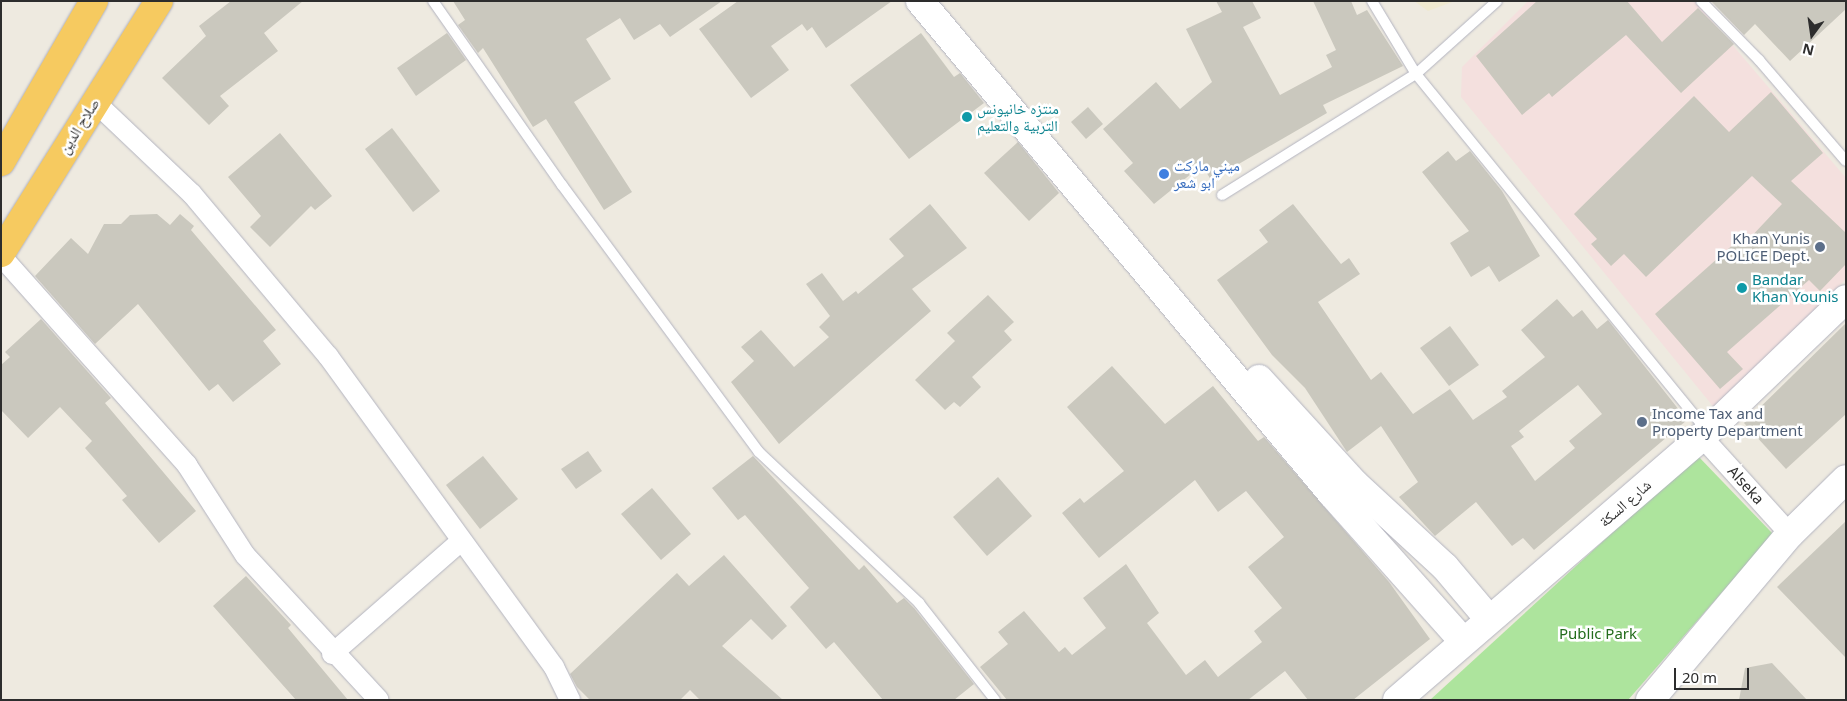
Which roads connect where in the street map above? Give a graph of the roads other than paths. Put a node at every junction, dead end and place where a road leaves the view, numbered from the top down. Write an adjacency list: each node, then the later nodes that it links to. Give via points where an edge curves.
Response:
1 (159, 1): 10 (highway, صلاح الدين, via 134,47)
2 (434, 1): 25 (lane, via 562,185 759,452 918,603)
3 (920, 1): 21 (main road, via 1332,494)
4 (940, 1): 20 (main road, via 1225,342 1355,484 1446,568)
5 (1372, 1): 9 (lane)
6 (1497, 1): 9 (lane)
7 (1701, 1): 11 (lane, via 1759,60)
8 (86, 5): 12 (highway)
9 (1416, 74): 13 (lane); 16 (lane)
10 (94, 101): 14 (highway, صلاح الدين); 19 (street, via 192,194 315,342)
11 (1846, 161)
12 (1, 162)
13 (1222, 195)
14 (1, 254): 22 (street, via 187,465 245,555)
15 (1846, 299): 16 (main road, شارع السكة)
16 (1704, 434): 18 (street, Alseka); 20 (main road, شارع السكة)
17 (1846, 479): 18 (main road)
18 (1790, 534): 27 (main road)
19 (460, 542): 22 (street); 24 (street, via 554,667)
20 (1489, 619): 21 (main road, شارع السكة)
21 (1463, 641): 26 (main road, شارع السكة)
22 (332, 654): 23 (street)
23 (378, 700)
24 (570, 700)
25 (995, 700)
26 (1397, 700)
27 (1650, 700)

